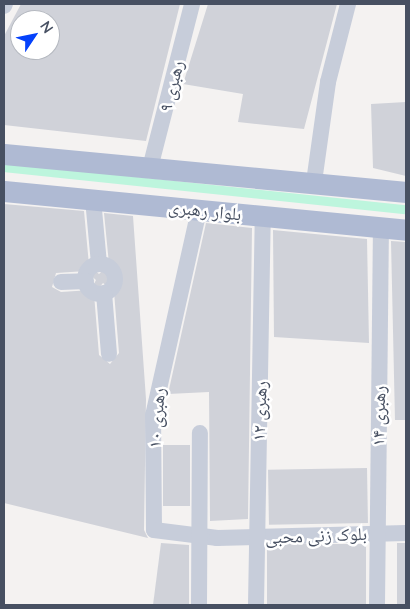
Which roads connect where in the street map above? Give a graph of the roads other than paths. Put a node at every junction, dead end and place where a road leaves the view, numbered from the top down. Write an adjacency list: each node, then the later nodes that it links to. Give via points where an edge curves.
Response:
1 (192, 4): 4 (street, رهبری ۹)
2 (348, 4): 5 (street, via 328,82)
3 (4, 154): 4 (main road, بلوار رهبری)
4 (150, 168): 5 (main road, بلوار رهبری)
5 (314, 182): 7 (main road, بلوار رهبری)
6 (4, 191): 8 (main road, بلوار رهبری)
7 (406, 192)
8 (93, 199): 9 (main road, بلوار رهبری); 13 (street)
9 (198, 210): 10 (main road, بلوار رهبری); 21 (street, رهبری ۱۰, via 153,415 154,530)
10 (263, 217): 11 (main road, بلوار رهبری); 22 (street, رهبری ۱۲)
11 (381, 227): 12 (main road, بلوار رهبری); 19 (street, رهبری ۱۴)
12 (406, 230)
13 (99, 264): 14 (street, via 88,271); 16 (street, via 115,275 114,285)
14 (86, 281): 15 (street); 16 (street, via 93,292)
15 (61, 282)
16 (104, 293): 17 (street)
17 (109, 354)
18 (200, 433): 21 (street)
19 (376, 532): 20 (street, بلوک زنی محبی); 22 (street, بلوک زنی محبی); 25 (street, رهبری ۱۴)
20 (406, 533)
21 (199, 537): 22 (street, رهبری ۱۰); 23 (street)
22 (255, 537): 24 (street, رهبری ۱۲)
23 (199, 605)
24 (256, 605)
25 (377, 605)

